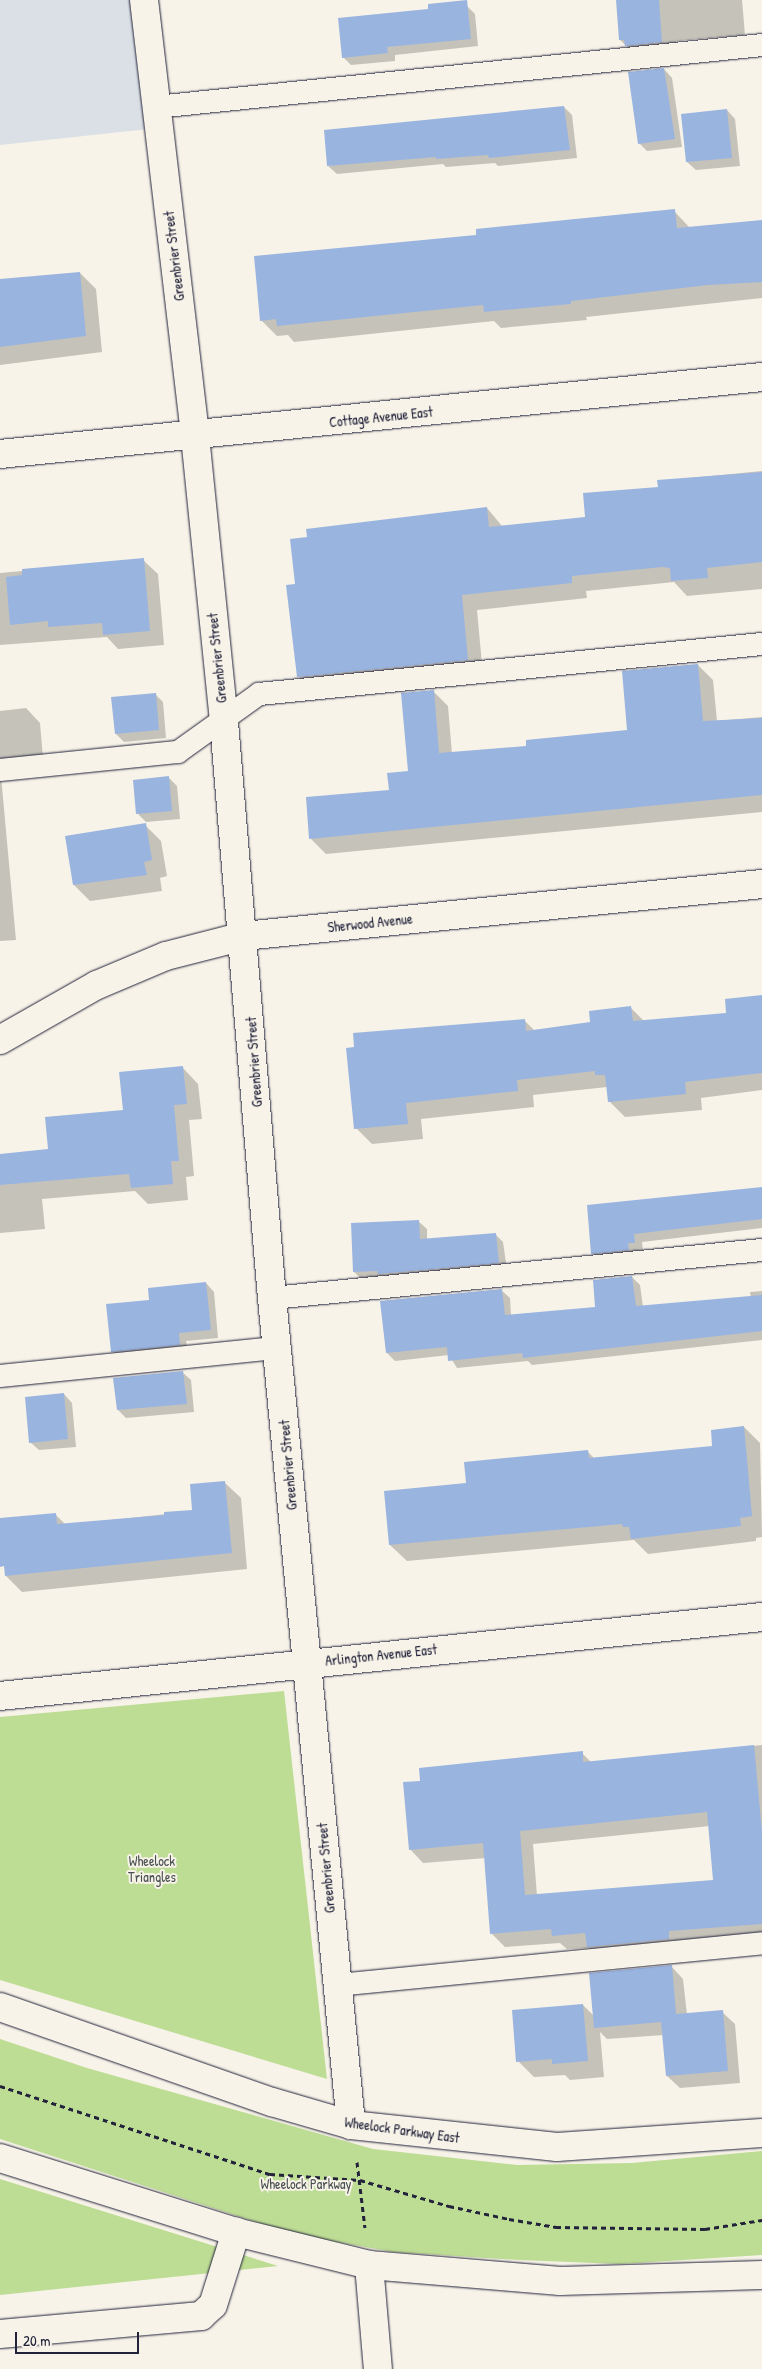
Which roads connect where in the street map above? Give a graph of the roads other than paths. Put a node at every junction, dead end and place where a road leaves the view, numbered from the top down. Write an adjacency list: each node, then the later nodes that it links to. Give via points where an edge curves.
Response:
1 (144, 0): 3 (street, Greenbrier Street)
2 (762, 45): 3 (lane)
3 (156, 107): 5 (street, Greenbrier Street)
4 (762, 377): 5 (street, Cottage Avenue East)
5 (195, 436): 6 (street, Cottage Avenue East); 8 (street, Greenbrier Street)
6 (0, 454)
7 (762, 644): 8 (lane, via 259,694)
8 (224, 722): 9 (lane, via 178,752); 11 (street, Greenbrier Street)
9 (0, 770)
10 (762, 884): 11 (street, Sherwood Avenue)
11 (244, 936): 12 (street, Sherwood Avenue, via 166,956 97,985); 14 (street, Greenbrier Street)
12 (0, 1040)
13 (762, 1250): 14 (lane)
14 (272, 1298): 15 (street, Greenbrier Street)
15 (277, 1348): 16 (lane); 18 (street, Greenbrier Street)
16 (0, 1376)
17 (762, 1617): 18 (street, Arlington Avenue East)
18 (307, 1663): 19 (street, Arlington Avenue East); 21 (street, Greenbrier Street)
19 (0, 1696)
20 (762, 1943): 21 (lane)
21 (338, 1986): 23 (street, Greenbrier Street)
22 (0, 2007): 23 (street, Wheelock Parkway East, via 272,2102)
23 (351, 2125): 24 (street, Wheelock Parkway East, via 557,2146)
24 (762, 2133)
25 (0, 2158): 26 (street)
26 (236, 2232): 27 (street); 29 (street, via 213,2304 201,2316)
27 (369, 2265): 28 (street, via 560,2281); 30 (street)
28 (762, 2275)
29 (0, 2334)
30 (378, 2369)

